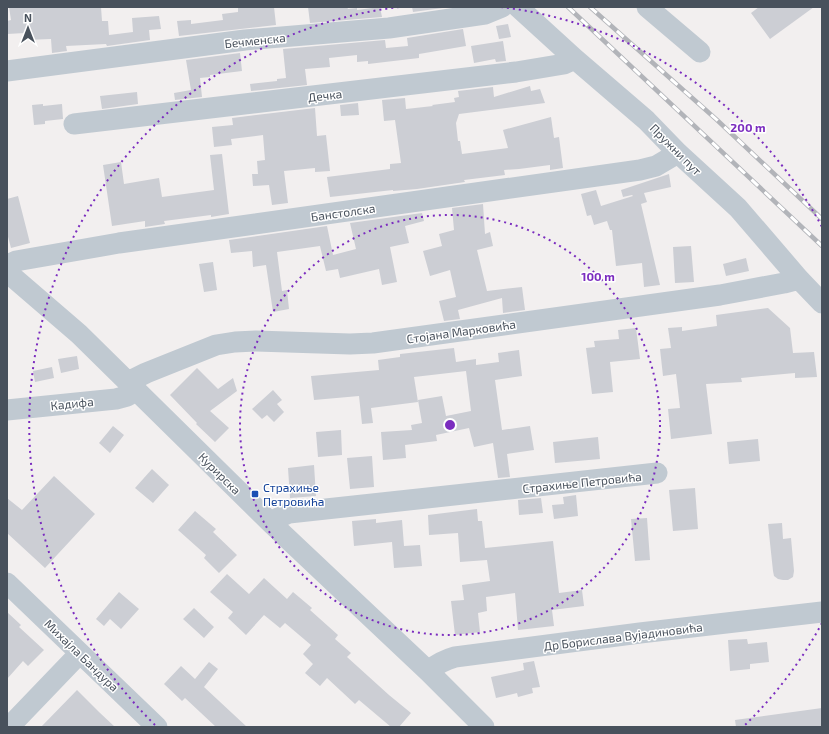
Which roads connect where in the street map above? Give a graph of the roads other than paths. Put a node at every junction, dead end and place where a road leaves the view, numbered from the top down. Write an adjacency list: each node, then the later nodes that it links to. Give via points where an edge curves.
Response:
1 (502, 7): 6 (street, Бечменска, via 485,14 389,28 246,40)
2 (518, 7): 5 (street, Пружни пут)
3 (647, 7): 4 (street)
4 (700, 52)
5 (575, 59): 7 (street, Дечка, via 564,64 516,72); 8 (street, Пружни пут, via 646,120)
6 (7, 71)
7 (74, 124)
8 (678, 153): 9 (street, Банстолска, via 656,166 640,170 119,243 16,261); 11 (street, Пружни пут, via 738,208)
9 (7, 265)
10 (7, 272): 13 (street, Курирска, via 80,334)
11 (798, 279): 12 (street, Пружни пут); 13 (street, Стојана Марковића, via 784,284 720,295 373,343 234,342 216,346 146,373)
12 (822, 303)
13 (132, 387): 14 (street, Кадифа, via 127,396 116,399); 16 (street, Курирска)
14 (7, 410)
15 (657, 473): 16 (street, Страхиње Петровића, via 289,513)
16 (271, 523): 20 (street, Курирска)
17 (7, 583): 19 (street, Михајла Бандура)
18 (822, 612): 20 (street, Др Борислава Вујадиновића, via 456,657 438,663)
19 (80, 653): 21 (street); 22 (street, Михајла Бандура)
20 (428, 671): 23 (street, Курирска)
21 (9, 727)
22 (157, 727)
23 (484, 727)

